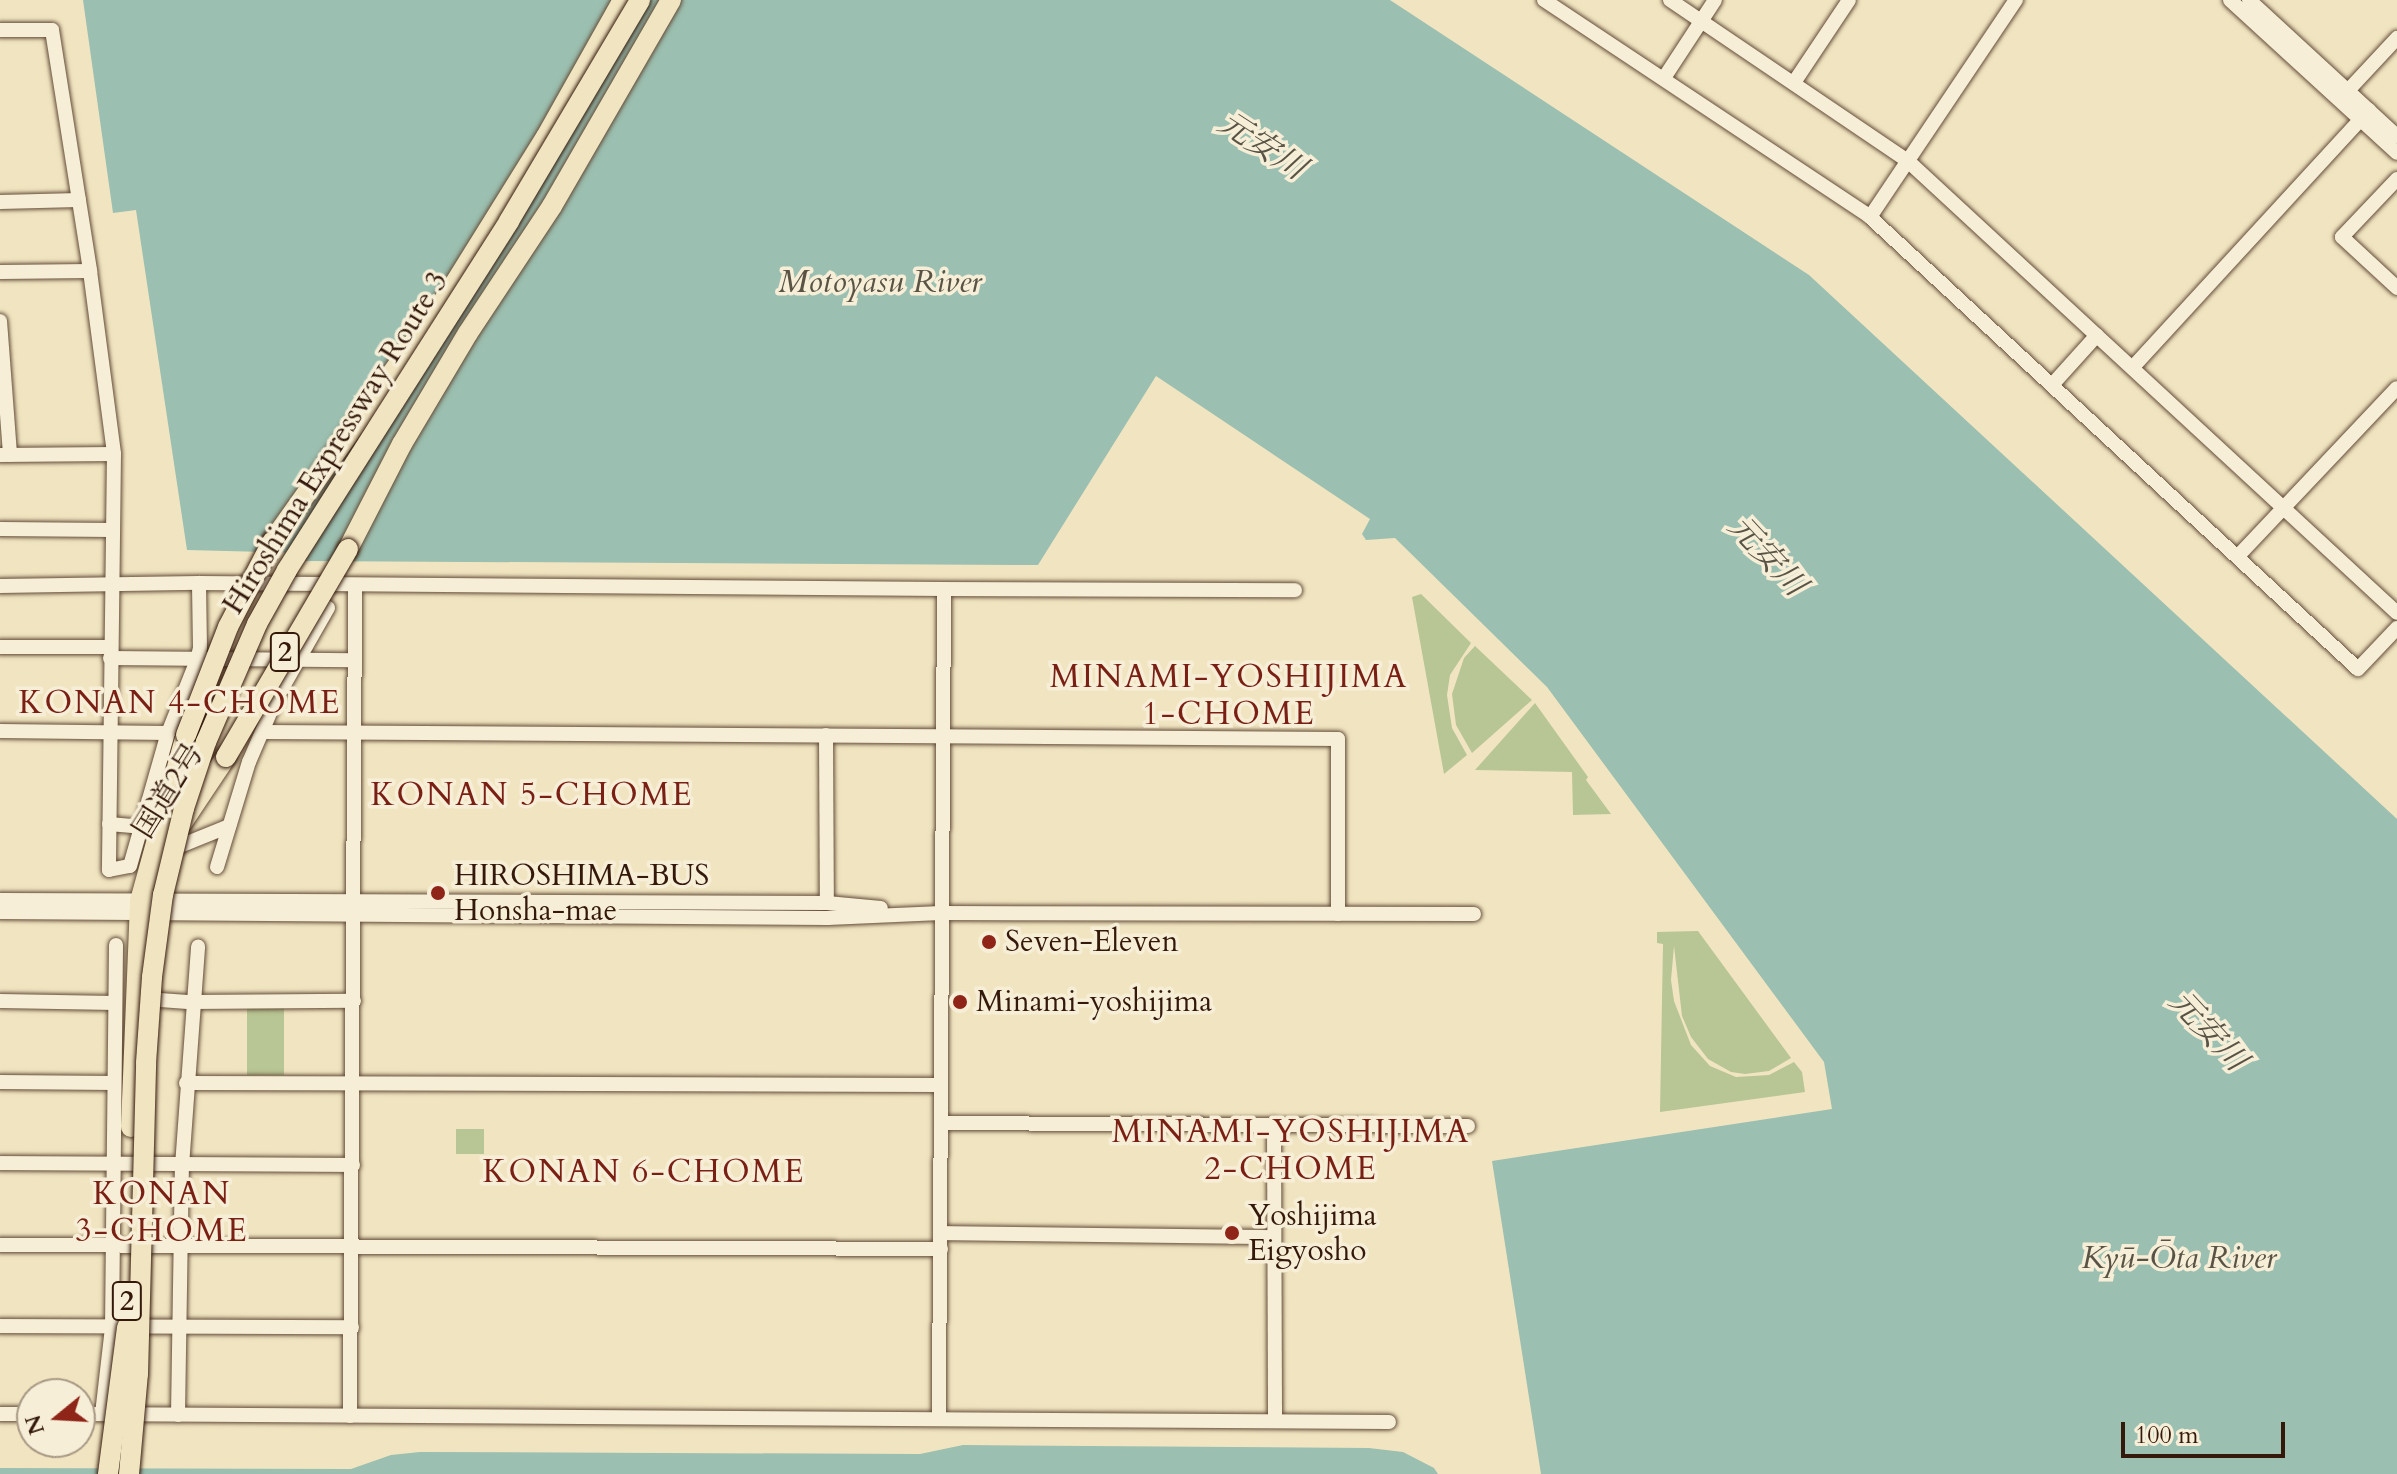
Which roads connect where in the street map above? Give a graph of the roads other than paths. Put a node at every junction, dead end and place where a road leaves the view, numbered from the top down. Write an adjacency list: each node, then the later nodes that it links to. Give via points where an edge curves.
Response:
1 (623, 0): 58 (highway, 国道2号 / 2, bridge, via 445,299 272,542)
2 (640, 0): 112 (highway, Hiroshima Expressway Route 3, bridge, via 509,221 287,570 257,624 206,742 163,895 152,977 138,1374)
3 (671, 0): 64 (highway, 国道2号 / 2, bridge, via 552,206 409,432 348,549 226,757)
4 (1544, 0): 14 (street)
5 (1670, 0): 11 (street)
6 (1715, 0): 11 (street)
7 (1849, 0): 15 (street)
8 (2016, 0): 20 (street)
9 (2230, 0): 16 (street)
10 (2249, 0): 16 (street)
11 (1702, 21): 14 (street); 15 (street)
12 (0, 30): 22 (street, via 52,30)
13 (2397, 38): 16 (street)
14 (1664, 78): 24 (street)
15 (1795, 81): 20 (street)
16 (2344, 95): 17 (street)
17 (2365, 115): 18 (street); 19 (street); 31 (street)
18 (2397, 136)
19 (2397, 153)
20 (1909, 162): 24 (street); 29 (street)
21 (2397, 179): 27 (street, via 2342,237)
22 (79, 200): 23 (street); 25 (street)
23 (0, 202)
24 (1870, 217): 32 (street)
25 (90, 271): 26 (street); 34 (street)
26 (0, 272)
27 (2397, 288)
28 (0, 321): 30 (street)
29 (2097, 335): 31 (street); 32 (street)
30 (1, 349): 35 (street)
31 (2133, 367): 36 (street)
32 (2052, 385): 39 (street)
33 (2397, 388): 36 (street)
34 (114, 454): 35 (street); 38 (street)
35 (5, 455)
36 (2284, 508): 39 (street); 47 (street)
37 (0, 529): 38 (street)
38 (112, 530): 40 (street)
39 (2238, 556): 48 (street, via 2358,669)
40 (111, 583): 41 (street); 42 (street); 50 (street)
41 (199, 583): 43 (street); 52 (street)
42 (0, 586)
43 (355, 586): 44 (street); 53 (street)
44 (944, 589): 45 (street); 60 (street)
45 (1295, 590)
46 (328, 608): 51 (street)
47 (2397, 613)
48 (2397, 628)
49 (0, 647): 50 (street)
50 (110, 653): 52 (street); 56 (street)
51 (297, 658): 52 (street); 53 (street); 57 (street)
52 (197, 660): 58 (street)
53 (354, 660): 55 (street)
54 (0, 731): 56 (street)
55 (354, 731): 57 (street); 59 (street); 69 (street)
56 (109, 732): 58 (street); 61 (street)
57 (263, 732): 62 (street)
58 (177, 734): 63 (street); 64 (highway, 国道2号 / 2)
59 (826, 735): 60 (street); 67 (street)
60 (943, 737): 71 (street); 72 (street, via 1338,739)
61 (109, 824): 63 (street); 63 (street, via 109,870 130,866)
62 (229, 826): 64 (street); 65 (street)
63 (140, 833): 64 (street)
64 (157, 856): 68 (highway, 国道2号 / 2)
65 (217, 867)
66 (0, 900): 68 (street)
67 (827, 903): 69 (street); 71 (street)
68 (140, 908): 69 (street); 70 (street); 76 (highway, 国道2号 / 2)
69 (354, 908): 71 (street, via 828,918); 78 (street)
70 (0, 912)
71 (941, 913): 72 (street); 85 (street)
72 (1338, 914): 73 (street)
73 (1474, 914)
74 (116, 945): 80 (street)
75 (198, 947): 79 (street)
76 (136, 982): 79 (street, via 160,1000); 80 (street); 111 (highway, 国道2号 / 2, bridge, via 126,1340)
77 (0, 1001): 80 (street)
78 (354, 1001): 79 (street); 84 (street)
79 (191, 1002): 83 (street)
80 (115, 1003): 82 (street)
81 (0, 1082): 82 (street)
82 (114, 1083): 90 (street)
83 (186, 1083): 84 (street); 92 (street)
84 (353, 1083): 85 (street); 91 (street)
85 (941, 1085): 86 (street)
86 (941, 1123): 87 (street); 93 (street)
87 (1274, 1124): 88 (street); 94 (street)
88 (1468, 1126)
89 (0, 1163): 90 (street)
90 (114, 1164): 92 (street); 96 (street)
91 (353, 1165): 92 (street); 98 (street)
92 (182, 1166): 97 (street)
93 (941, 1233): 94 (street); 99 (street)
94 (1274, 1237): 109 (street)
95 (0, 1245): 96 (street)
96 (113, 1246): 97 (street); 102 (street)
97 (181, 1246): 98 (street); 103 (street)
98 (352, 1246): 99 (street); 101 (street)
99 (941, 1249): 108 (street)
100 (0, 1326): 102 (street)
101 (352, 1327): 103 (street); 107 (street)
102 (112, 1328): 103 (street); 105 (street)
103 (179, 1328): 106 (street)
104 (96, 1414): 105 (street)
105 (102, 1414): 106 (street)
106 (178, 1415): 107 (street)
107 (350, 1416): 108 (street)
108 (939, 1418): 109 (street)
109 (1275, 1421): 110 (street)
110 (1389, 1422)
111 (108, 1474)
112 (129, 1474)

